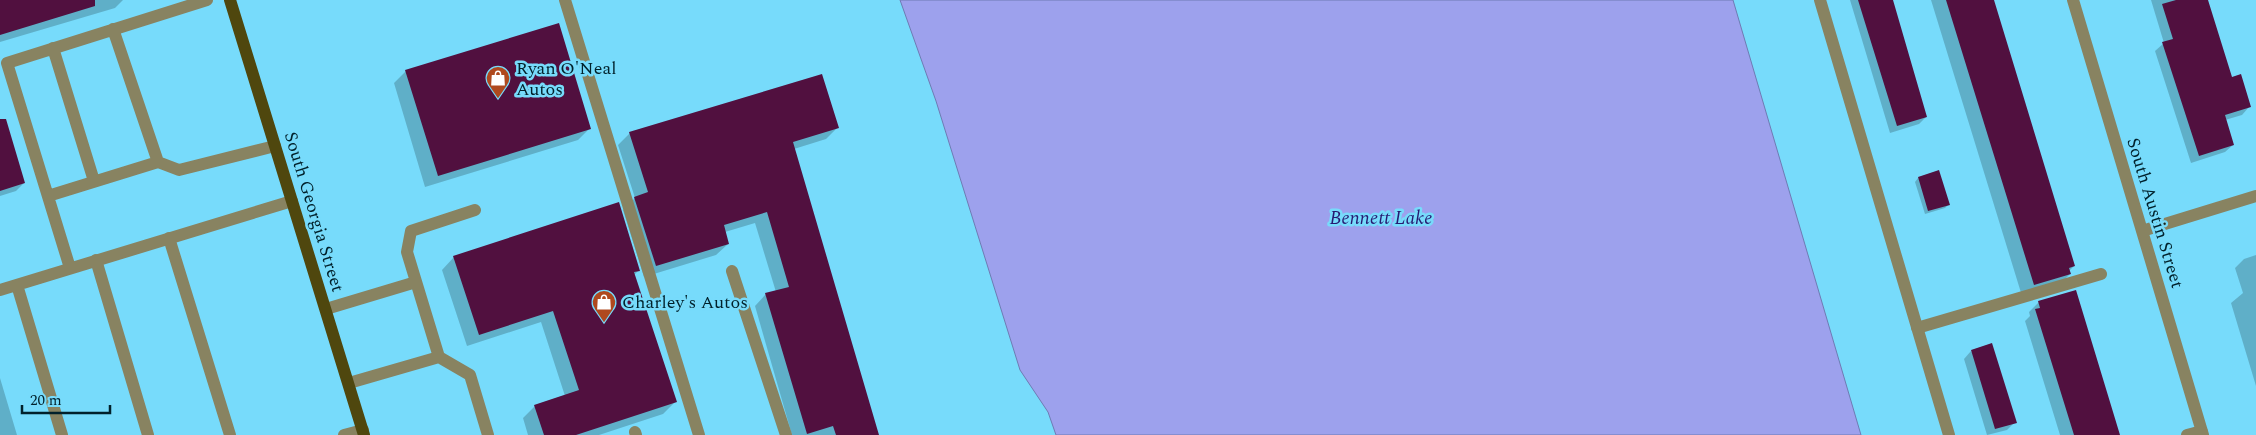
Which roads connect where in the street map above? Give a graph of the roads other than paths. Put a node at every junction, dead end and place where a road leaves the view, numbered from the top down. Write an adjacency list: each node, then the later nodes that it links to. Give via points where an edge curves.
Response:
1 (207, 0): 6 (street)
2 (230, 0): 8 (main road, South Georgia Street)
3 (565, 0): 35 (street)
4 (1820, 0): 25 (street)
5 (2073, 0): 15 (street, South Austin Street)
6 (113, 30): 7 (street); 9 (street)
7 (53, 48): 10 (street); 11 (street, via 7,63)
8 (275, 146): 9 (street, via 180,170); 13 (main road, South Georgia Street)
9 (158, 162): 10 (street)
10 (94, 181): 11 (street)
11 (48, 196): 18 (street)
12 (2256, 196): 15 (street)
13 (292, 201): 16 (street); 24 (main road, South Georgia Street)
14 (475, 210): 21 (street, via 411,231 407,252)
15 (2142, 231): 29 (street, South Austin Street)
16 (169, 238): 17 (street); 32 (street)
17 (96, 260): 18 (street); 31 (street)
18 (70, 268): 22 (street)
19 (732, 271): 36 (street)
20 (2101, 274): 25 (street)
21 (416, 282): 24 (street); 26 (street)
22 (17, 285): 23 (street); 30 (street)
23 (0, 290)
24 (326, 309): 27 (main road, South Georgia Street)
25 (1917, 328): 37 (street)
26 (439, 357): 27 (street); 34 (street, via 470,376)
27 (349, 383): 28 (main road, South Georgia Street)
28 (364, 432): 33 (street)
29 (2202, 433): 38 (street)
30 (62, 435)
31 (148, 435)
32 (230, 435)
33 (344, 435)
34 (488, 435)
35 (699, 435)
36 (786, 435)
37 (1949, 435)
38 (2187, 435)

